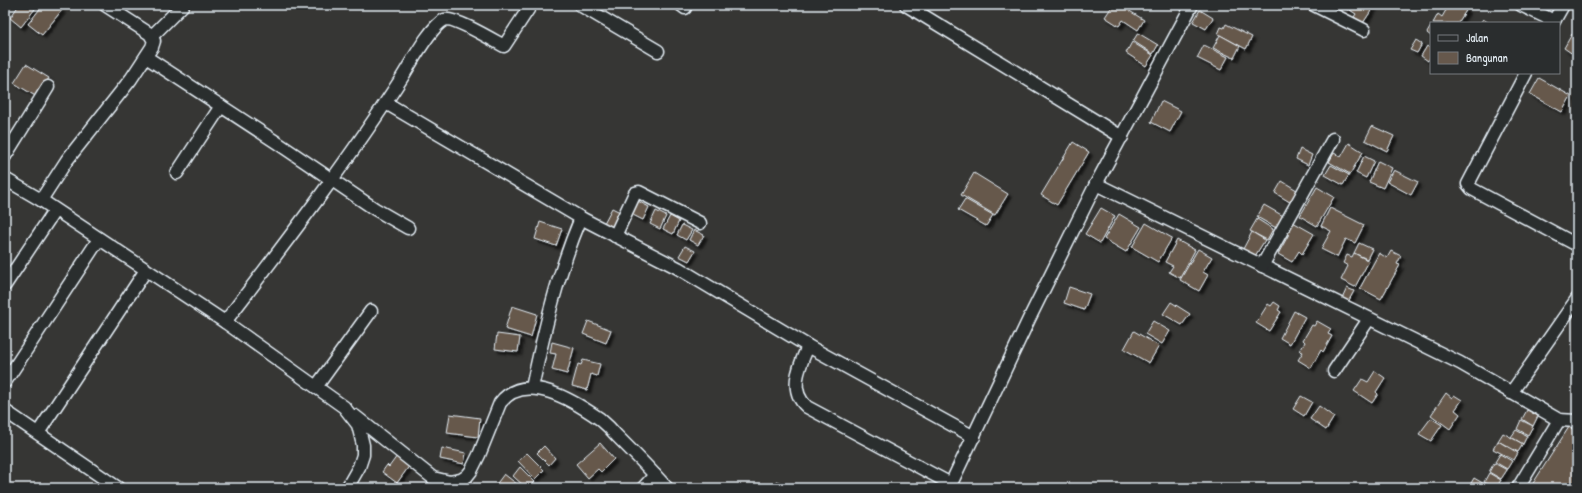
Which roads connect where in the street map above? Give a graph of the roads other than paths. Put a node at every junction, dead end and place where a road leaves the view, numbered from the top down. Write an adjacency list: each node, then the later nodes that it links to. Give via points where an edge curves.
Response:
1 (105, 5): 12 (street)
2 (183, 5): 12 (street)
3 (531, 5): 17 (street, via 504,46 462,24 449,19 444,20 430,34)
4 (580, 5): 13 (street)
5 (906, 5): 19 (street)
6 (1192, 5): 19 (street)
7 (1314, 5): 11 (street)
8 (1521, 5): 10 (street)
9 (1563, 5): 10 (street)
10 (1553, 22)
11 (1364, 30)
12 (152, 36): 14 (street, via 154,41)
13 (658, 51)
14 (146, 57): 18 (street); 26 (street, via 67,160)
15 (1525, 74): 33 (street, via 1468,184 1472,189)
16 (48, 87): 21 (street)
17 (386, 103): 23 (street); 28 (street)
18 (221, 106): 22 (street); 23 (street)
19 (1122, 137): 25 (street)
20 (1333, 139): 34 (street)
21 (5, 156)
22 (177, 172)
23 (332, 179): 30 (street); 40 (street)
24 (5, 180): 26 (street)
25 (1096, 184): 34 (street); 52 (street)
26 (40, 200): 27 (street)
27 (55, 210): 32 (street); 36 (street)
28 (581, 218): 31 (street); 45 (street, via 572,239 551,310)
29 (700, 223): 31 (street, via 639,192 635,193)
30 (408, 228)
31 (615, 236): 41 (street, via 678,268)
32 (100, 239): 35 (street); 43 (street)
33 (1577, 245)
34 (1262, 266): 39 (street)
35 (146, 270): 40 (street); 51 (street)
36 (5, 285)
37 (1577, 299): 46 (street)
38 (371, 311): 44 (street)
39 (1369, 319): 42 (street); 46 (street, via 1460,363)
40 (226, 322): 44 (street)
41 (808, 346): 52 (street); 54 (street, via 796,382 798,395 807,407)
42 (1334, 371)
43 (5, 382)
44 (316, 387): 47 (street)
45 (532, 388): 47 (street, via 515,390 504,397 471,471 461,480 450,482 433,478); 53 (street, via 558,394 601,420)
46 (1511, 393): 49 (street)
47 (344, 407): 56 (street, via 358,425 363,446 359,468)
48 (5, 411): 51 (street)
49 (1560, 420): 50 (street); 59 (street)
50 (1577, 421)
51 (38, 433): 55 (street)
52 (974, 437): 54 (street)
53 (655, 476): 57 (street); 58 (street)
54 (950, 486)
55 (118, 488)
56 (347, 488)
57 (643, 488)
58 (667, 488)
59 (1518, 488)

